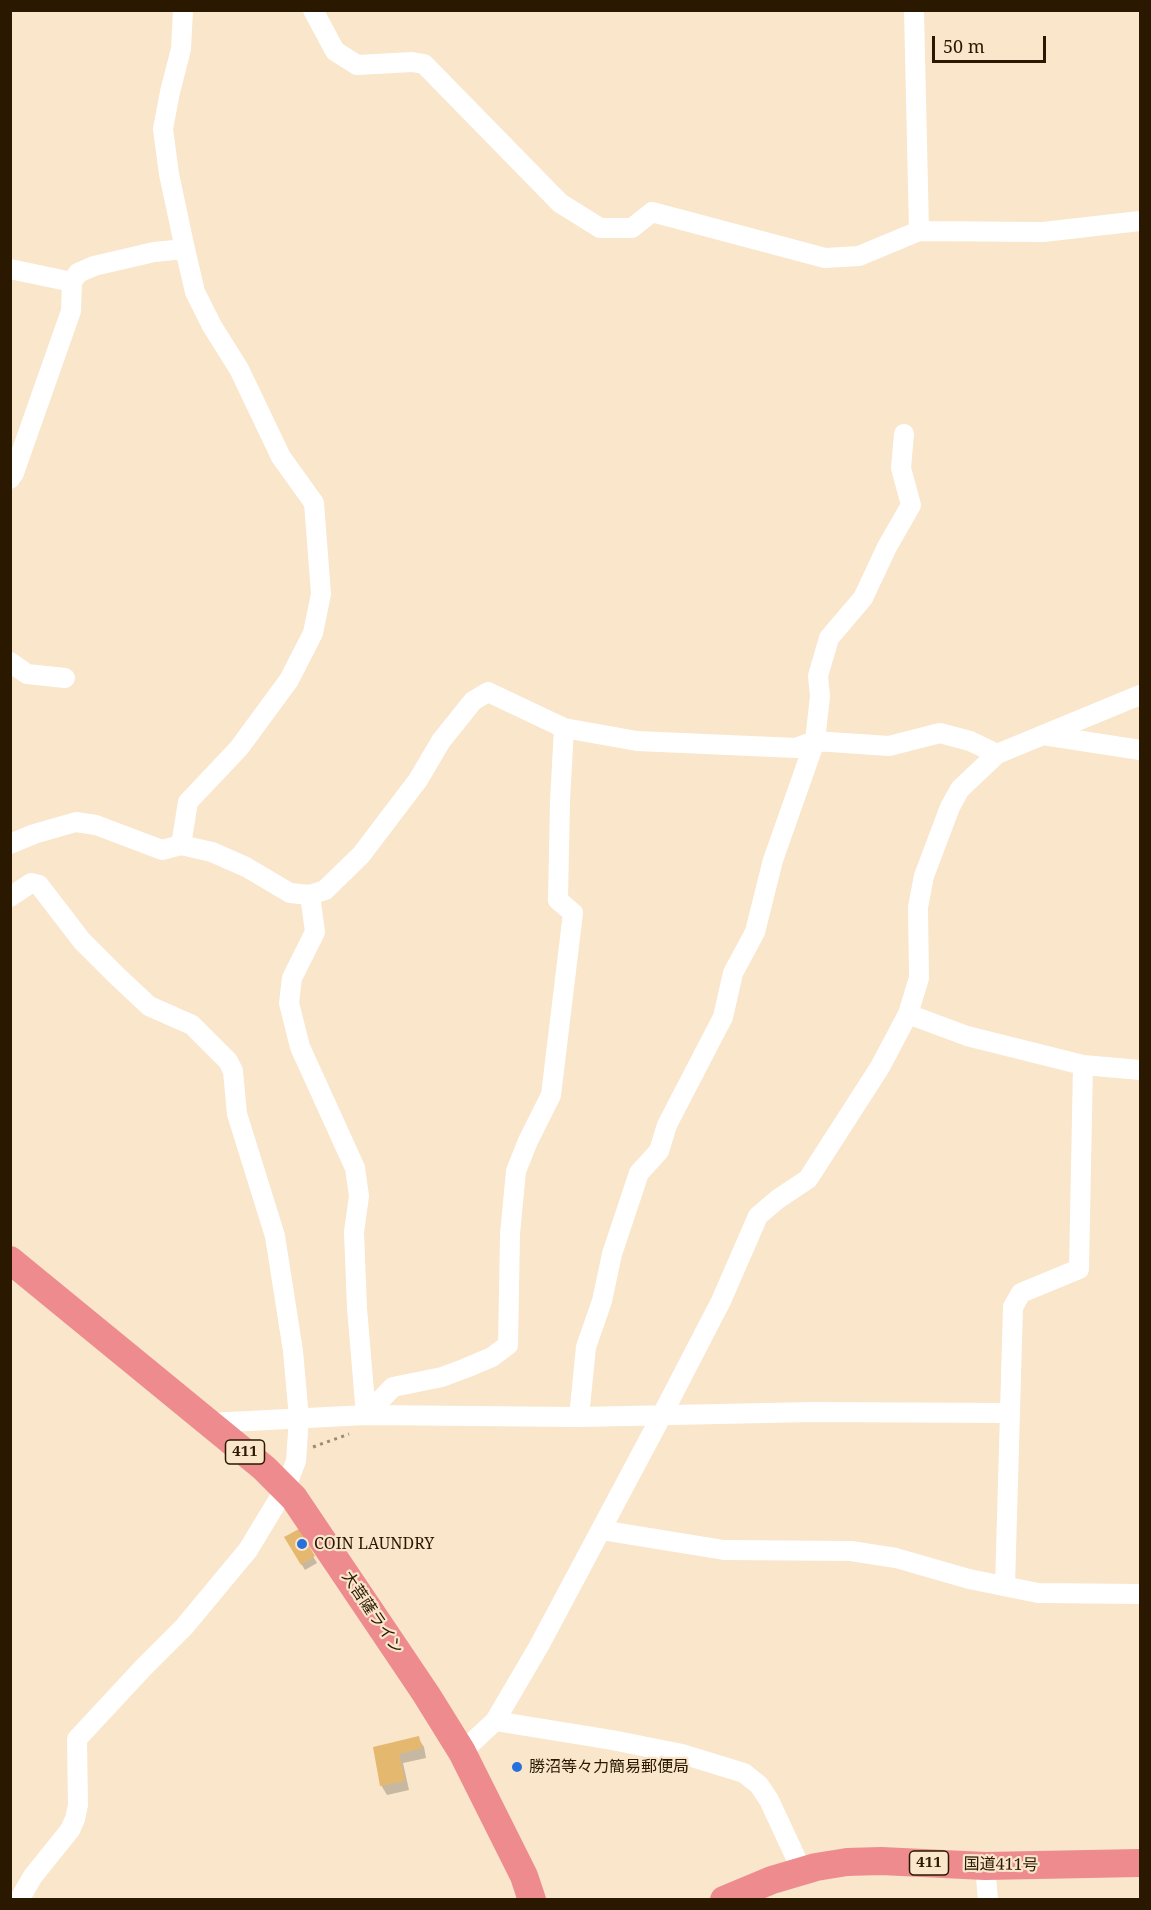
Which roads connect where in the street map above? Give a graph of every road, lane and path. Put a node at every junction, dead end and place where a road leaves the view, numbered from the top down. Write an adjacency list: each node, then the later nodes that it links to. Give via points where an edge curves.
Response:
1 (183, 10): 6 (street, via 181,50 163,129)
2 (313, 10): 5 (street, via 335,51 357,65 424,64 560,203 600,228 632,228 652,212 825,258 859,256)
3 (914, 10): 5 (street)
4 (1140, 221): 5 (street, via 1043,232)
5 (919, 231)
6 (185, 249): 8 (street, via 94,266 78,273); 20 (street, via 195,292 212,326 239,369 281,457 314,502 321,594 313,633 289,680 239,748 189,802)
7 (10, 269): 8 (street)
8 (72, 282): 10 (street, via 71,310)
9 (904, 434): 16 (street, via 901,468 911,505 863,598 829,638 818,676)
10 (10, 479)
11 (10, 662): 12 (street, via 27,675)
12 (65, 678)
13 (1140, 695): 15 (street)
14 (564, 728): 16 (street, via 637,741 740,747 796,748); 21 (street, via 488,692 473,701 361,855 325,890); 28 (street, via 558,900 573,913 551,1095 516,1171 510,1234 508,1345 466,1368 393,1387)
15 (1043, 735): 17 (street); 18 (street)
16 (815, 741): 18 (street, via 889,746 940,733); 30 (street, via 773,860 755,932 733,973 723,1017 667,1125 658,1151 639,1173 586,1347)
17 (1140, 750)
18 (997, 754): 23 (street, via 960,789 924,876 918,907 919,978)
19 (10, 844): 20 (street, via 76,822 96,825 162,850)
20 (181, 845): 21 (street, via 212,852 290,893)
21 (310, 895): 28 (street, via 315,932 292,978 289,1003 300,1047 355,1168 359,1196 354,1233 357,1308)
22 (10, 897): 31 (street, via 31,883 39,885 82,941 148,1006 192,1025 228,1061 233,1071 237,1114 276,1236)
23 (908, 1014): 24 (street, via 967,1035); 29 (street, via 880,1067 808,1179 758,1216 721,1300)
24 (1083, 1065): 25 (street); 27 (street, via 1079,1269 1021,1293 1013,1307)
25 (1140, 1070)
26 (10, 1260): 32 (highway, 大菩薩ライン / 411)
27 (1010, 1413): 29 (street); 36 (street)
28 (366, 1415): 30 (street); 31 (street); 33 (path, via 347,1436)
29 (662, 1415): 30 (street); 35 (street)
30 (579, 1417)
31 (299, 1418): 32 (street); 33 (street)
32 (209, 1423): 34 (highway, 大菩薩ライン / 411)
33 (296, 1453): 34 (street)
34 (286, 1487): 39 (highway, 大菩薩ライン / 411); 43 (street, via 234,1567 184,1627 77,1739 75,1819)
35 (601, 1530): 36 (street, via 724,1550 851,1551 896,1558); 38 (street)
36 (1005, 1586): 37 (street, via 1038,1593)
37 (1140, 1594)
38 (495, 1721): 39 (street); 42 (street, via 682,1754 744,1773 769,1800)
39 (462, 1752): 44 (highway, 大菩薩ライン / 411)
40 (1140, 1863): 41 (highway, 国道411号 / 411)
41 (985, 1866): 42 (highway, 国道411号 / 411, via 881,1861 847,1862); 46 (street)
42 (802, 1871): 45 (highway, 国道411号 / 411)
43 (19, 1899)
44 (532, 1899)
45 (724, 1899)
46 (988, 1899)

